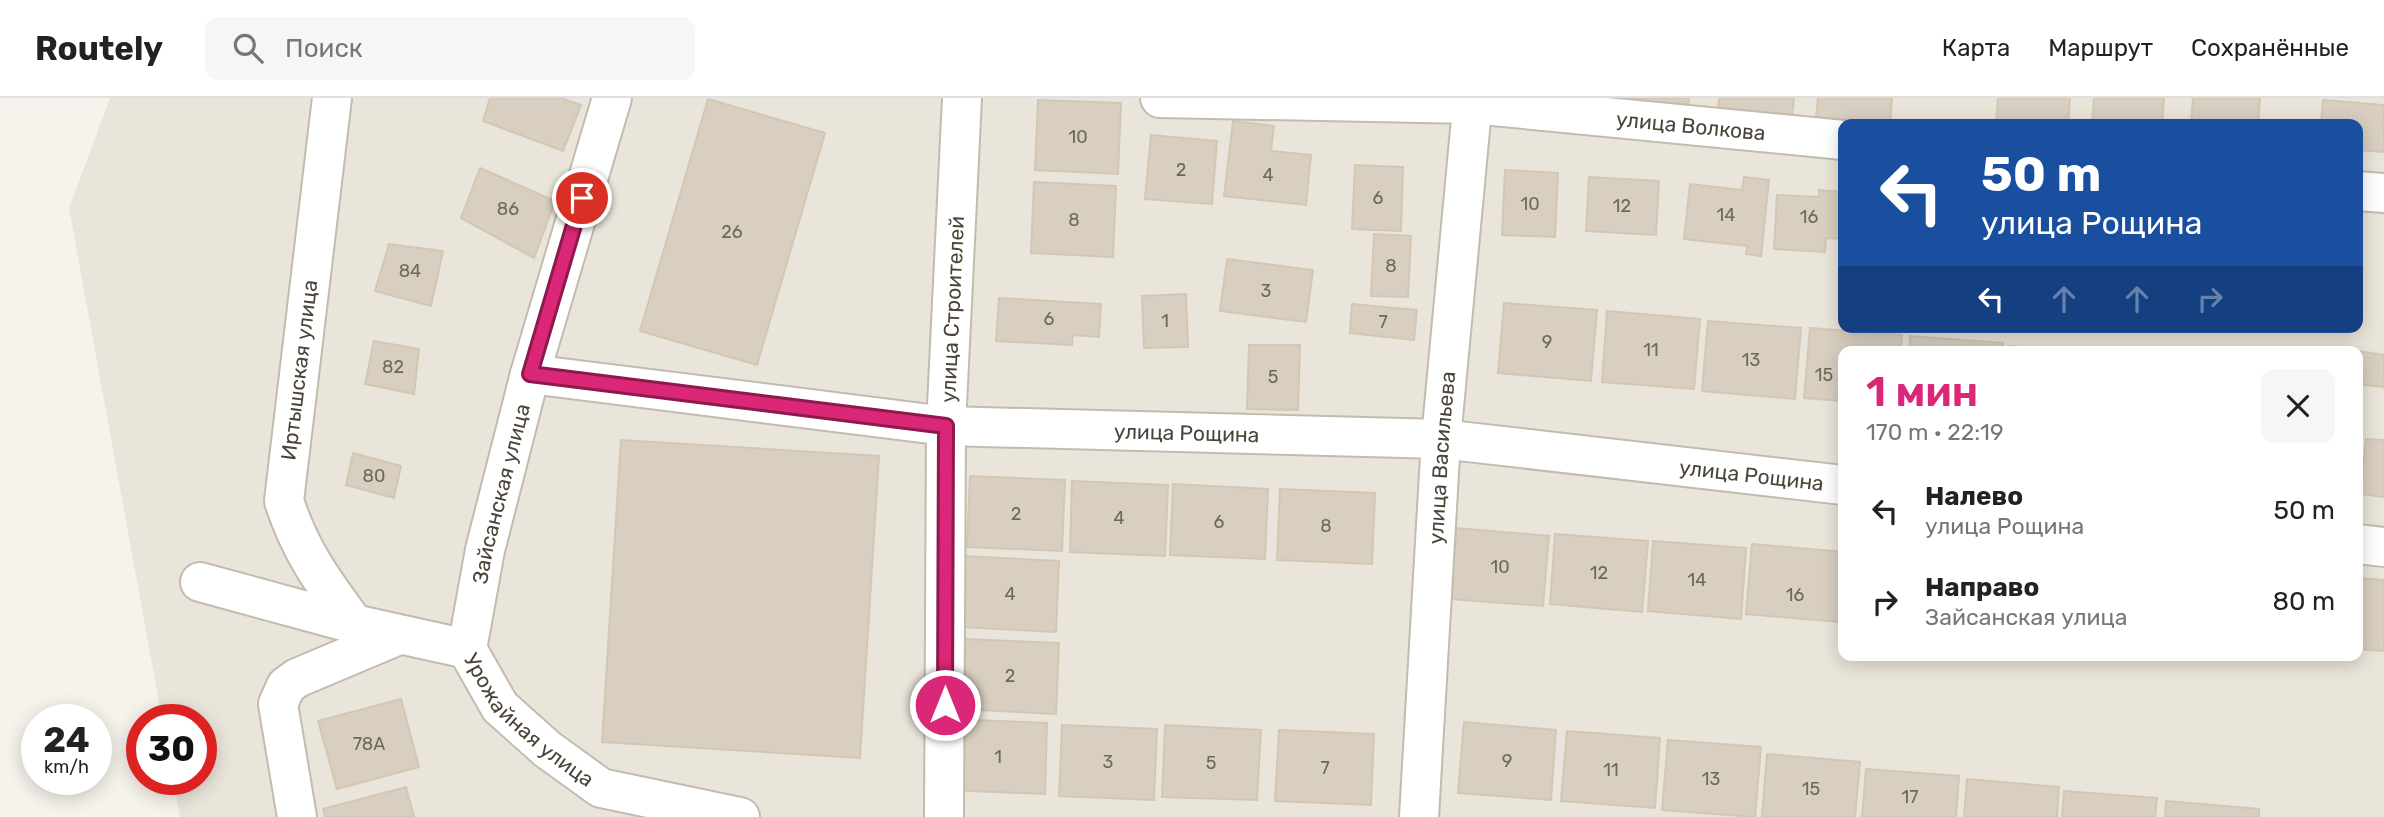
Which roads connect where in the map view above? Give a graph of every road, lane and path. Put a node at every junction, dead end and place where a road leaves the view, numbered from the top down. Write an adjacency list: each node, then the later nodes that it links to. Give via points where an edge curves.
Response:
1 (332, 98): 16 (street, Иртышская улица, via 284,501 295,535)
2 (612, 98): 9 (street, Зайсанская улица)
3 (962, 98): 10 (street, улица Строителей)
4 (1160, 98): 5 (street, улица Волкова)
5 (1472, 101): 6 (street, улица Волкова); 11 (street, улица Васильева)
6 (1838, 139)
7 (2363, 191): 8 (street)
8 (2384, 193)
9 (530, 374): 10 (street, улица Рощина); 18 (street, Зайсанская улица, via 485,550)
10 (946, 426): 11 (street, улица Рощина); 21 (street, улица Строителей)
11 (1441, 439): 12 (street, улица Рощина); 22 (street, улица Васильева)
12 (1838, 484)
13 (2363, 545): 14 (street)
14 (2384, 547)
15 (200, 582): 16 (street, Урожайная улица)
16 (354, 624): 17 (street, Урожайная улица)
17 (399, 635): 18 (street, Урожайная улица); 19 (street, via 286,686 278,704)
18 (467, 649): 20 (street, Урожайная улица, via 500,708 547,750 601,788)
19 (297, 817)
20 (740, 817)
21 (944, 817)
22 (1419, 817)

